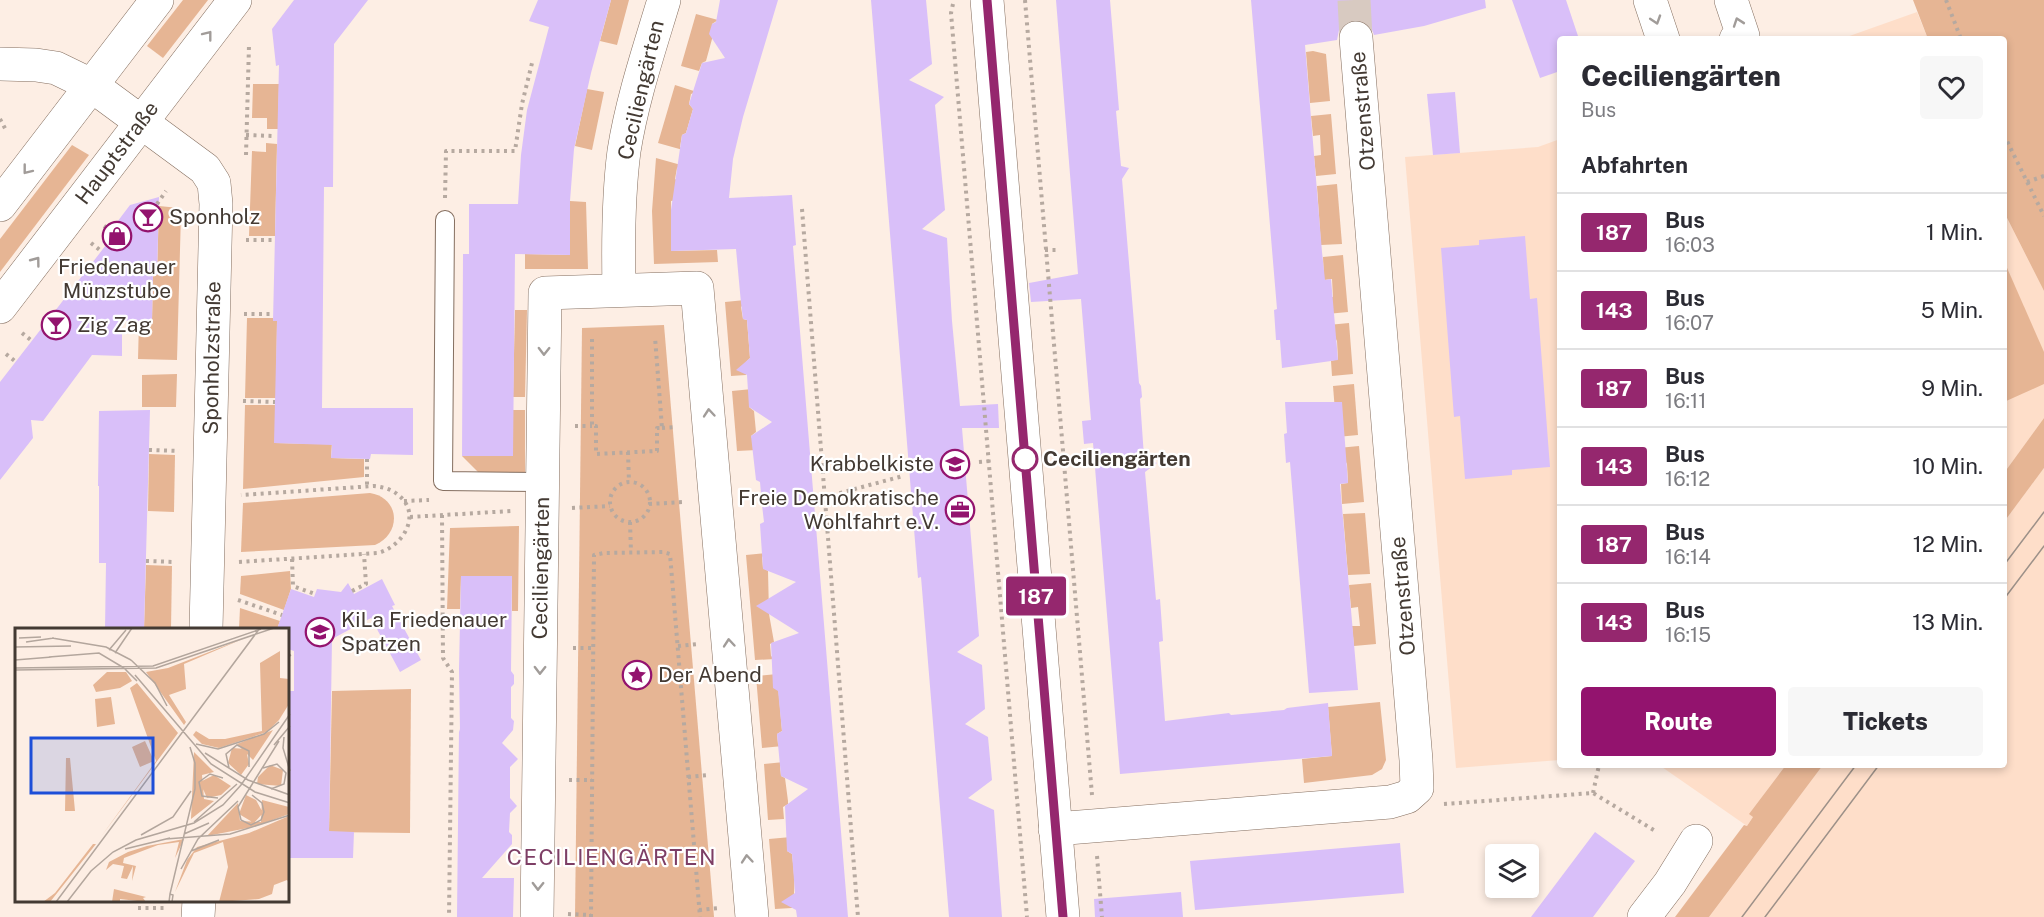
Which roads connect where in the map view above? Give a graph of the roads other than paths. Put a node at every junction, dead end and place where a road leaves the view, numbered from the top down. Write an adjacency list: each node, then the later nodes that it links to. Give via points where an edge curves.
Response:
1 (157, 0): 11 (street)
2 (235, 0): 12 (street, Hauptstraße, one-way to 2)
3 (664, 0): 15 (street, Ceciliengärten, via 639,84 625,151 620,193)
4 (987, 0): 19 (street)
5 (1650, 0): 7 (street, one-way to 7)
6 (1731, 0): 8 (street, one-way to 6)
7 (1662, 36)
8 (1743, 36)
9 (1356, 38): 19 (street, Otzenstraße, via 1417,788 1407,797 1389,802)
10 (0, 64): 11 (street, Sponholzstraße, via 56,68)
11 (91, 86): 12 (street, Sponholzstraße); 13 (street, one-way to 13)
12 (142, 122): 16 (street, Hauptstraße, one-way to 12); 18 (street, Sponholzstraße, via 205,169 215,192)
13 (0, 205)
14 (445, 213): 17 (lane, via 443,481)
15 (619, 289): 17 (street, Ceciliengärten, one-way to 17, via 545,293); 21 (street, Ceciliengärten, one-way to 15, via 698,288)
16 (0, 307)
17 (542, 482): 22 (street, Ceciliengärten, one-way to 22)
18 (206, 628)
19 (1055, 830): 23 (street)
20 (1696, 841): 24 (street)
21 (740, 912)
22 (550, 916)
23 (1063, 917)
24 (1644, 917)

